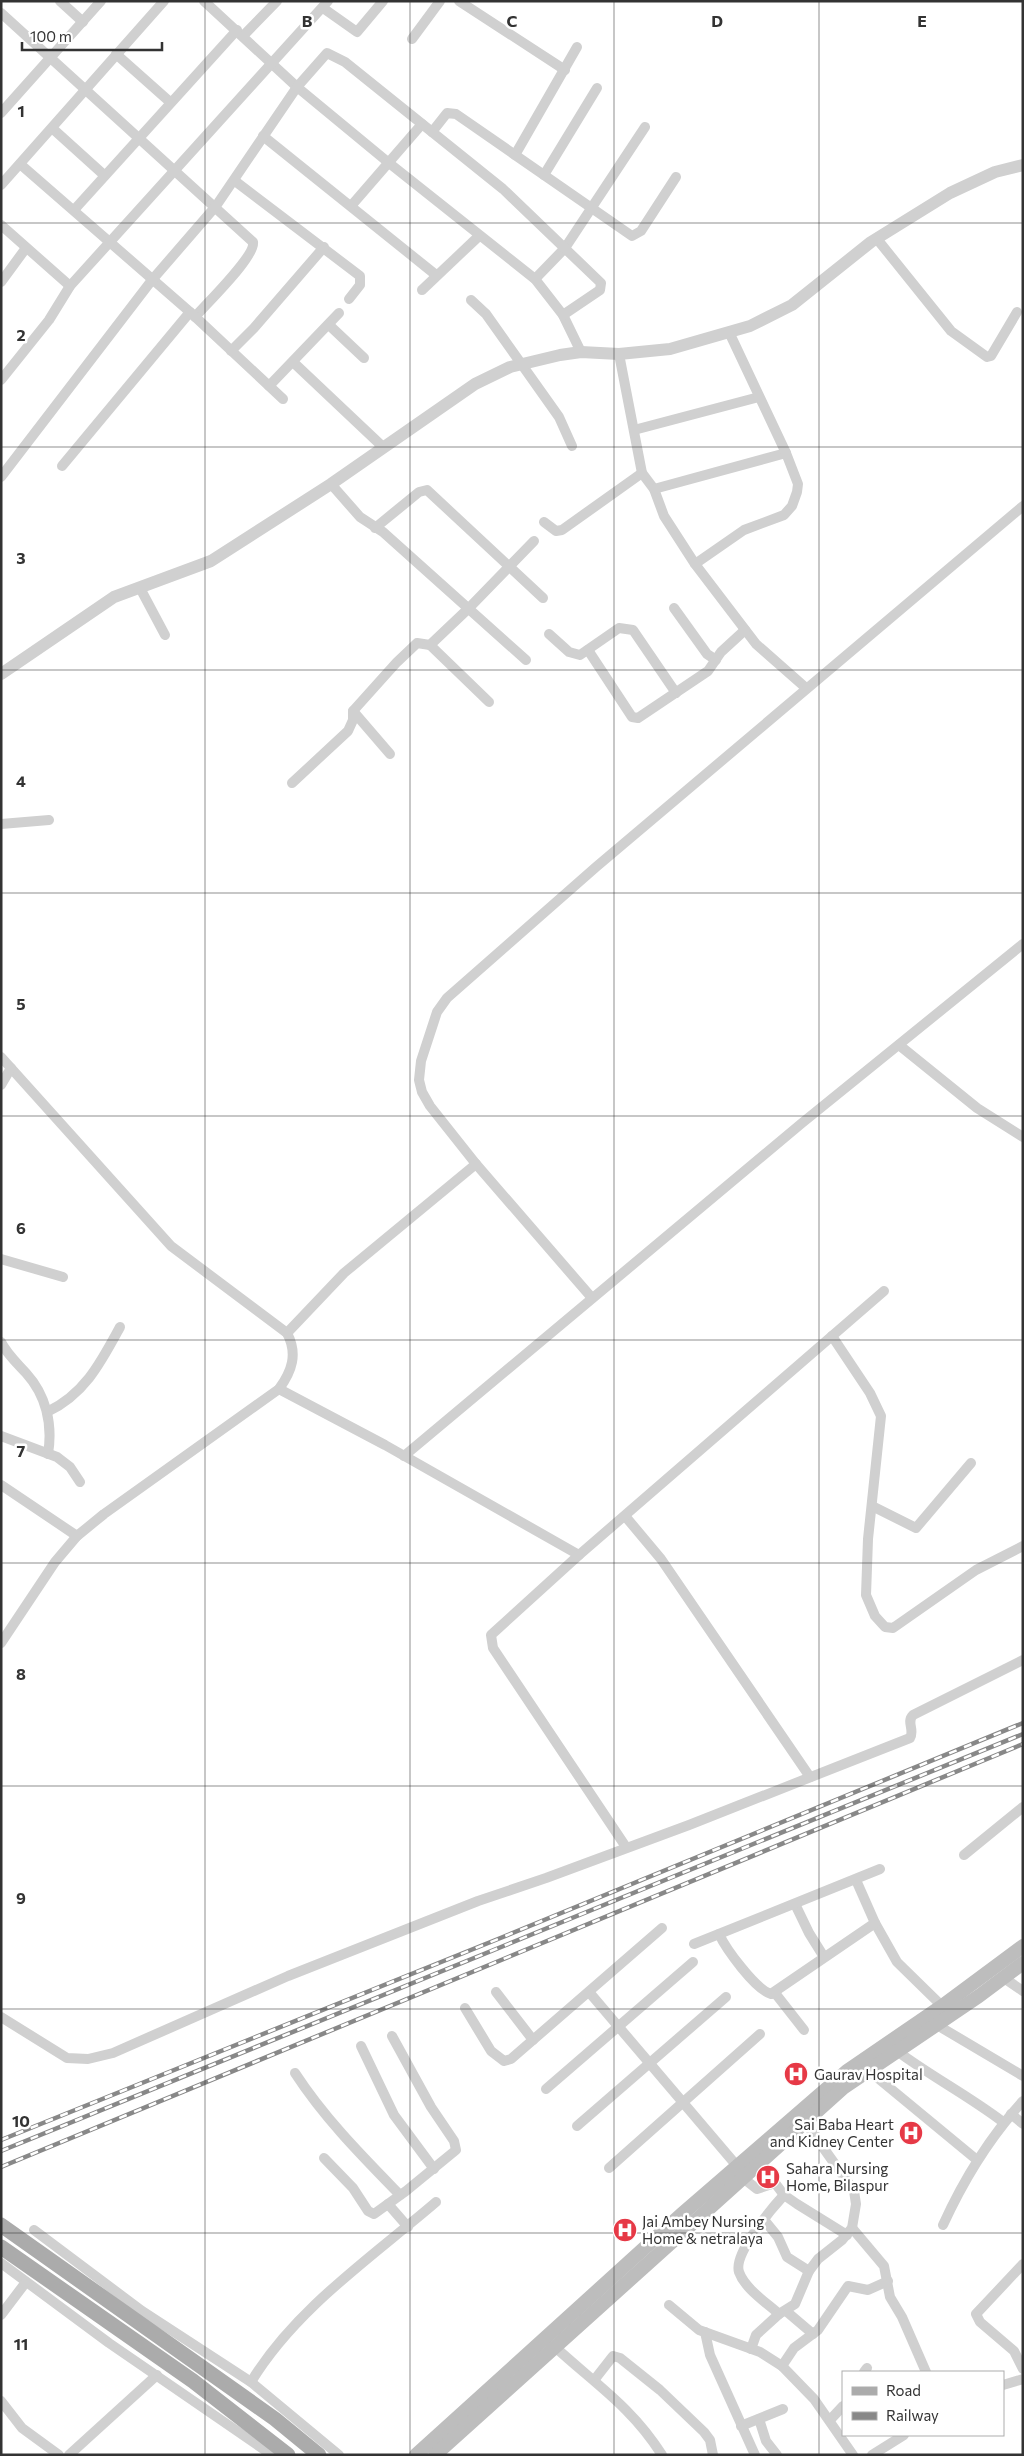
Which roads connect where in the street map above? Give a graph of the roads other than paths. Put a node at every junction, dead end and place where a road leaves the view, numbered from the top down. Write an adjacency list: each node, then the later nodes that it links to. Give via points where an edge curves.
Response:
1 (60, 1): 11 (street)
2 (101, 1): 11 (street)
3 (164, 1): 15 (street)
4 (204, 1): 12 (street)
5 (277, 1): 12 (street)
6 (383, 1): 9 (street, via 357,32)
7 (440, 1): 13 (street)
8 (459, 1): 18 (street)
9 (326, 4): 17 (street)
10 (1, 13): 16 (street)
11 (83, 22): 16 (street)
12 (240, 33): 17 (street); 22 (street)
13 (412, 39)
14 (577, 47): 18 (street)
15 (116, 54): 21 (street); 22 (street)
16 (51, 58): 21 (street); 23 (street)
17 (272, 63): 19 (street); 34 (street)
18 (565, 70): 30 (street)
19 (297, 87): 24 (street, via 320,58 330,53); 28 (street); 32 (street)
20 (597, 88): 36 (street)
21 (86, 90): 26 (street); 29 (street)
22 (170, 102): 29 (street)
23 (1, 113)
24 (422, 124): 27 (street); 32 (street)
25 (645, 127): 42 (street)
26 (52, 128): 31 (street); 35 (street)
27 (432, 132): 30 (street, via 451,112); 50 (street, via 502,189)
28 (263, 136): 38 (street); 41 (street)
29 (140, 137): 34 (street); 35 (street)
30 (515, 155): 36 (street)
31 (20, 164): 39 (street); 43 (street)
32 (389, 164): 41 (street); 45 (street)
33 (1023, 165): 46 (street, via 995,172 950,193)
34 (176, 169): 40 (street); 47 (street)
35 (104, 175): 43 (street)
36 (544, 175): 42 (street)
37 (676, 177): 42 (street, via 636,235 629,235)
38 (235, 181): 40 (street); 48 (street)
39 (1, 185)
40 (216, 206): 53 (street); 61 (street, via 252,240 253,248)
41 (351, 206): 51 (street)
42 (592, 208): 50 (street)
43 (74, 210): 47 (street)
44 (1, 224): 49 (street)
45 (479, 236): 51 (street); 52 (street)
46 (877, 239): 59 (street, via 951,331 987,357 991,356); 64 (street, via 792,305)
47 (109, 242): 53 (street); 55 (street)
48 (324, 247): 57 (street, via 360,276 360,285); 65 (street)
49 (26, 248): 54 (street); 55 (street)
50 (565, 248): 52 (street); 62 (street, via 601,286 600,290)
51 (436, 275): 56 (street)
52 (535, 279): 62 (street)
53 (152, 280): 61 (street); 81 (street)
54 (1, 282)
55 (70, 286): 71 (street)
56 (422, 290)
57 (349, 299)
58 (471, 300): 70 (street, via 486,314)
59 (1017, 312)
60 (339, 313): 63 (street)
61 (192, 315): 65 (street); 79 (street)
62 (562, 315): 66 (street)
63 (329, 324): 68 (street); 69 (street)
64 (730, 332): 67 (street, via 670,348); 73 (street)
65 (232, 351): 72 (street)
66 (581, 352): 67 (street); 70 (street)
67 (619, 354): 75 (street)
68 (364, 358)
69 (293, 362): 72 (street); 77 (street)
70 (522, 364): 76 (street, via 559,417); 77 (street, via 475,384)
71 (1, 380)
72 (269, 386): 74 (street)
73 (759, 397): 75 (street); 78 (street)
74 (283, 399)
75 (634, 430): 80 (street)
76 (572, 446)
77 (382, 447): 82 (street)
78 (786, 453): 83 (street); 88 (street, via 798,484 795,501 788,511 780,518 744,530)
79 (62, 466)
80 (642, 473): 83 (street); 85 (street, via 562,530 556,531)
81 (1, 477)
82 (331, 484): 86 (street, via 360,517); 90 (street, via 211,561)
83 (654, 489): 88 (street, via 664,516)
84 (1023, 506): 102 (street)
85 (544, 522)
86 (375, 528): 89 (street, via 418,492 427,490); 92 (street)
87 (534, 541): 89 (street)
88 (695, 564): 94 (street)
89 (510, 565): 91 (street); 92 (street)
90 (140, 588): 96 (street); 101 (street, via 114,597)
91 (543, 598)
92 (469, 608): 97 (street); 99 (street)
93 (674, 608): 100 (street, via 707,654)
94 (746, 630): 100 (street); 102 (street, via 756,644)
95 (549, 634): 98 (street, via 575,655)
96 (165, 635)
97 (430, 645): 104 (street); 105 (street, via 417,643)
98 (588, 650): 103 (street, via 618,628 633,630); 103 (street, via 632,717 640,718)
99 (526, 660)
100 (716, 660): 103 (street, via 708,671)
101 (1, 674)
102 (806, 688): 116 (street, via 447,998 431,1029 419,1080 430,1106)
103 (676, 693)
104 (489, 702)
105 (353, 711): 106 (street); 107 (street, via 348,731)
106 (390, 754)
107 (292, 783)
108 (49, 820): 109 (street)
109 (1, 824)
110 (1023, 944): 111 (street)
111 (899, 1045): 115 (street, via 977,1108); 120 (street)
112 (1, 1057): 113 (street)
113 (11, 1068): 114 (street); 122 (street, via 171,1246)
114 (1, 1084)
115 (1023, 1137)
116 (476, 1164): 120 (street); 122 (street, via 344,1273)
117 (1, 1259): 118 (street)
118 (63, 1277)
119 (884, 1291): 123 (street)
120 (592, 1298): 129 (street)
121 (120, 1326): 126 (street, via 90,1378 73,1397)
122 (287, 1334): 125 (street, via 294,1352 292,1367)
123 (832, 1336): 133 (street, via 870,1393 881,1416); 134 (street)
124 (1, 1342): 126 (street, via 27,1374)
125 (279, 1389): 129 (street); 135 (street)
126 (47, 1412): 128 (street, via 51,1434)
127 (1, 1436): 128 (street)
128 (48, 1454): 131 (street, via 64,1461)
129 (404, 1456): 137 (street)
130 (971, 1463): 133 (street, via 916,1528)
131 (80, 1482)
132 (1, 1485): 135 (street)
133 (872, 1506): 136 (street, via 866,1594 874,1616 885,1627 890,1628 976,1570)
134 (625, 1516): 137 (street); 140 (street, via 661,1559)
135 (77, 1536): 138 (street, via 55,1562)
136 (1023, 1546)
137 (579, 1555): 142 (street, via 496,1629 491,1641)
138 (1, 1643)
139 (1023, 1660): 140 (street, via 913,1715 909,1722 910,1738)
140 (810, 1777): 142 (street)
141 (1023, 1807): 143 (street)
142 (626, 1846): 163 (street, via 371,1943 113,2053 88,2059 67,2058)
143 (964, 1855)
144 (880, 1869): 145 (street)
145 (856, 1880): 146 (street); 147 (street)
146 (795, 1904): 149 (street); 152 (street, via 808,1933)
147 (875, 1923): 152 (street); 161 (street, via 897,1962)
148 (662, 1928): 158 (street)
149 (719, 1934): 150 (street); 159 (street, via 729,1953 762,1989)
150 (694, 1944)
151 (1023, 1946): 161 (main road)
152 (824, 1957): 159 (street)
153 (693, 1962): 165 (street)
154 (1023, 1964): 155 (main road)
155 (1004, 1978): 156 (street); 164 (main road)
156 (1023, 1991)
157 (496, 1992): 169 (street)
158 (589, 1992): 165 (street); 169 (street)
159 (775, 1993): 166 (street)
160 (726, 1997): 172 (street)
161 (942, 2006): 186 (main road, via 847,2071)
162 (465, 2008): 169 (street, via 500,2060 511,2059)
163 (1, 2017)
164 (937, 2025): 171 (main road); 175 (street)
165 (618, 2026): 172 (street); 176 (street)
166 (804, 2030)
167 (760, 2034): 178 (street)
168 (392, 2036): 188 (street, via 413,2077 457,2146 454,2153)
169 (533, 2040)
170 (362, 2046): 188 (street, via 394,2115)
171 (897, 2051): 173 (main road); 181 (street)
172 (650, 2064): 178 (street); 183 (street)
173 (868, 2070): 180 (main road); 185 (street)
174 (296, 2073): 191 (street, via 311,2098)
175 (1023, 2076)
176 (546, 2089)
177 (1023, 2101): 179 (street)
178 (682, 2102): 187 (street); 189 (street)
179 (1010, 2114): 181 (street); 182 (street)
180 (806, 2122): 186 (main road); 199 (street, via 854,2191 856,2204)
181 (1003, 2122): 185 (street)
182 (1023, 2124)
183 (577, 2126)
184 (324, 2158): 193 (street, via 353,2188 371,2214)
185 (977, 2160): 196 (street)
186 (752, 2161): 189 (main road)
187 (608, 2168)
188 (434, 2169): 191 (street)
189 (740, 2172): 190 (street, via 757,2189 775,2183); 211 (main road); 234 (main road)
190 (784, 2195): 194 (street); 199 (street)
191 (400, 2196): 193 (street)
192 (436, 2202): 197 (street)
193 (388, 2204): 197 (street)
194 (765, 2221): 203 (street, via 778,2237 787,2257); 207 (street, via 742,2249 738,2267 746,2284)
195 (1, 2225): 232 (main road, via 275,2419)
196 (943, 2225)
197 (408, 2227): 219 (street, via 314,2308 266,2358)
198 (34, 2230): 219 (street, via 142,2311)
199 (850, 2231): 203 (street); 204 (street, via 876,2254)
200 (1, 2247): 231 (main road, via 193,2381)
201 (1, 2264): 205 (street)
202 (1023, 2264): 214 (street, via 976,2314 980,2322 1014,2351)
203 (809, 2271): 207 (street, via 795,2304)
204 (888, 2281): 210 (street, via 868,2290 848,2286); 215 (street, via 893,2304)
205 (26, 2282): 208 (street); 216 (street)
206 (669, 2305): 209 (street)
207 (783, 2312): 210 (street); 212 (street, via 756,2335)
208 (1, 2316)
209 (705, 2332): 212 (street); 226 (street, via 710,2355)
210 (813, 2334): 213 (street, via 794,2348)
211 (554, 2346): 217 (street); 235 (main road)
212 (751, 2349): 213 (street)
213 (782, 2366): 225 (street)
214 (1023, 2369)
215 (926, 2371)
216 (157, 2375): 229 (street); 230 (street)
217 (594, 2379): 236 (street, via 642,2426); 237 (street, via 609,2359 613,2356 620,2358 704,2432 710,2440)
218 (1023, 2379): 220 (street)
219 (251, 2382): 233 (street)
220 (1004, 2385)
221 (1, 2401): 228 (street, via 22,2428)
222 (842, 2407): 225 (street)
223 (782, 2410): 224 (street)
224 (759, 2419): 226 (street); 239 (street, via 766,2440)
225 (830, 2420): 240 (street)
226 (741, 2426): 238 (street)
227 (902, 2436): 241 (street)
228 (59, 2455)
229 (69, 2455)
230 (272, 2455)
231 (288, 2455)
232 (319, 2455)
233 (339, 2455)
234 (416, 2455)
235 (435, 2455)
236 (662, 2455)
237 (713, 2455)
238 (755, 2455)
239 (777, 2455)
240 (853, 2455)
241 (872, 2455)

